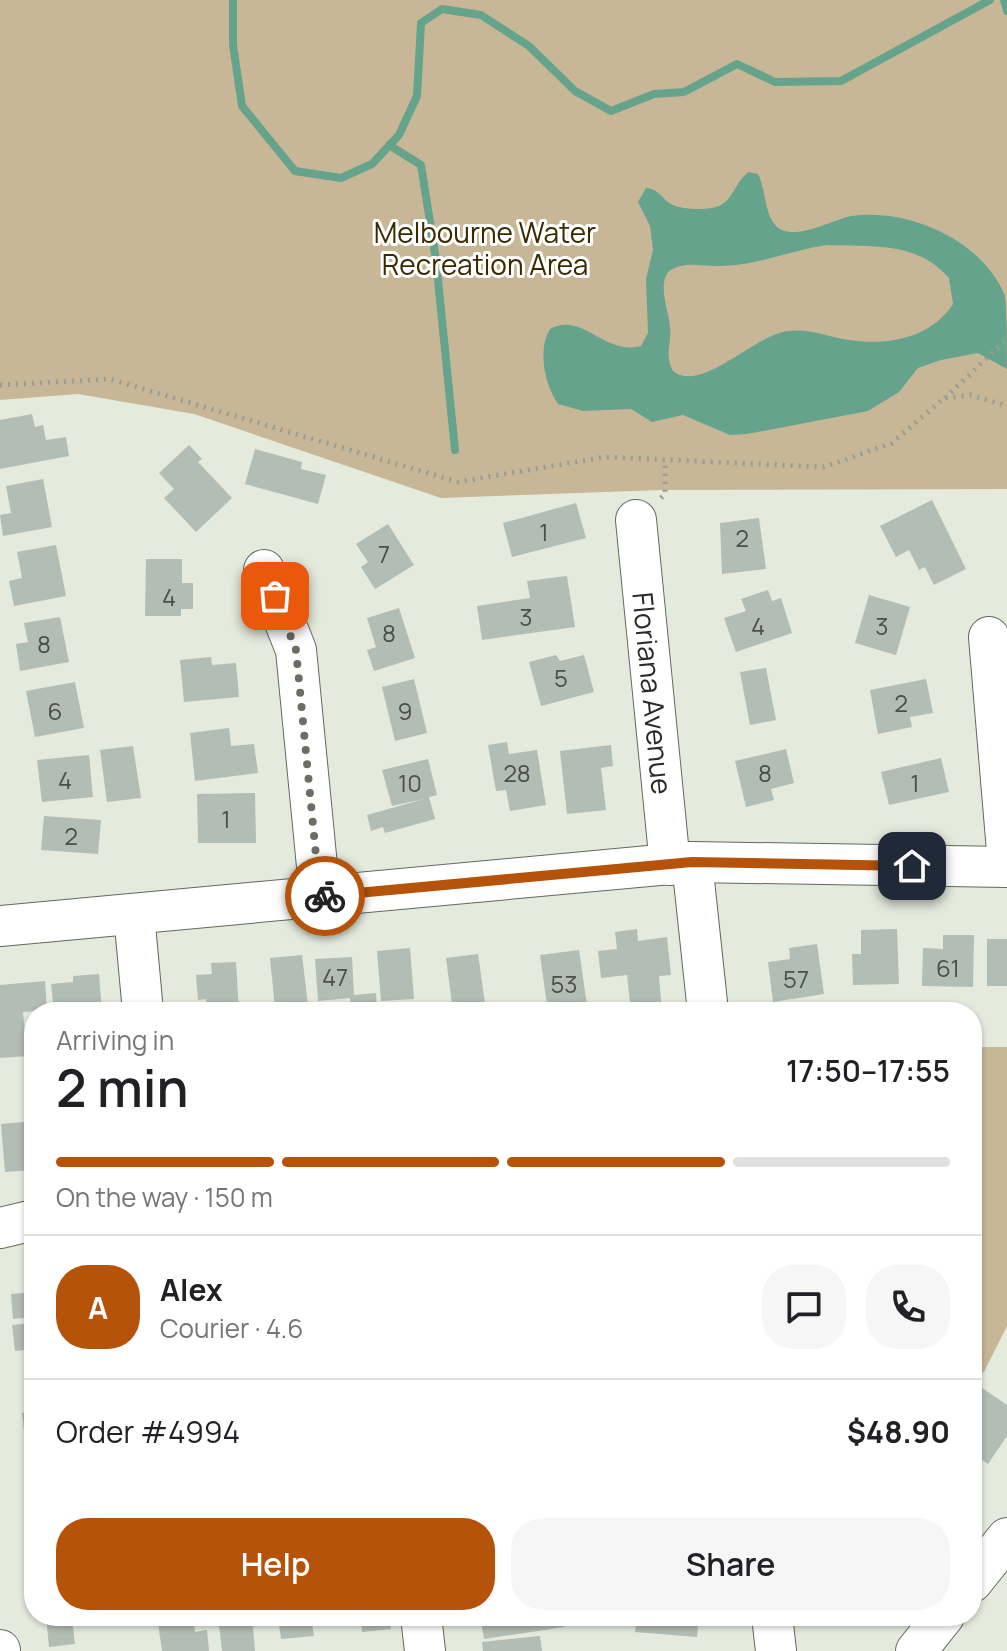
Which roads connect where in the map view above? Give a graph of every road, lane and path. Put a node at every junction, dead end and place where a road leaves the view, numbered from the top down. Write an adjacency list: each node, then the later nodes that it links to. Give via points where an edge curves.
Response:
1 (1007, 339): 3 (path)
2 (0, 385): 3 (path, via 110,379 458,482 605,457 824,467 892,443)
3 (944, 398): 4 (path, via 971,395)
4 (1007, 406)
5 (636, 520): 9 (street, Floriana Avenue)
6 (264, 570): 11 (street, via 296,650)
7 (989, 637): 8 (street)
8 (1007, 851)
9 (681, 864): 10 (street); 11 (street); 15 (street, Floriana Avenue)
10 (1007, 867)
11 (320, 897): 12 (street)
12 (134, 914): 13 (street); 14 (street)
13 (0, 926)
14 (142, 1002)
15 (706, 1002)
16 (24, 1222): 17 (street)
17 (0, 1228)
18 (1007, 1538): 19 (street)
19 (982, 1569)
20 (422, 1626): 23 (street)
21 (773, 1626): 24 (street)
22 (936, 1626): 25 (street)
23 (425, 1651)
24 (776, 1651)
25 (916, 1651)

